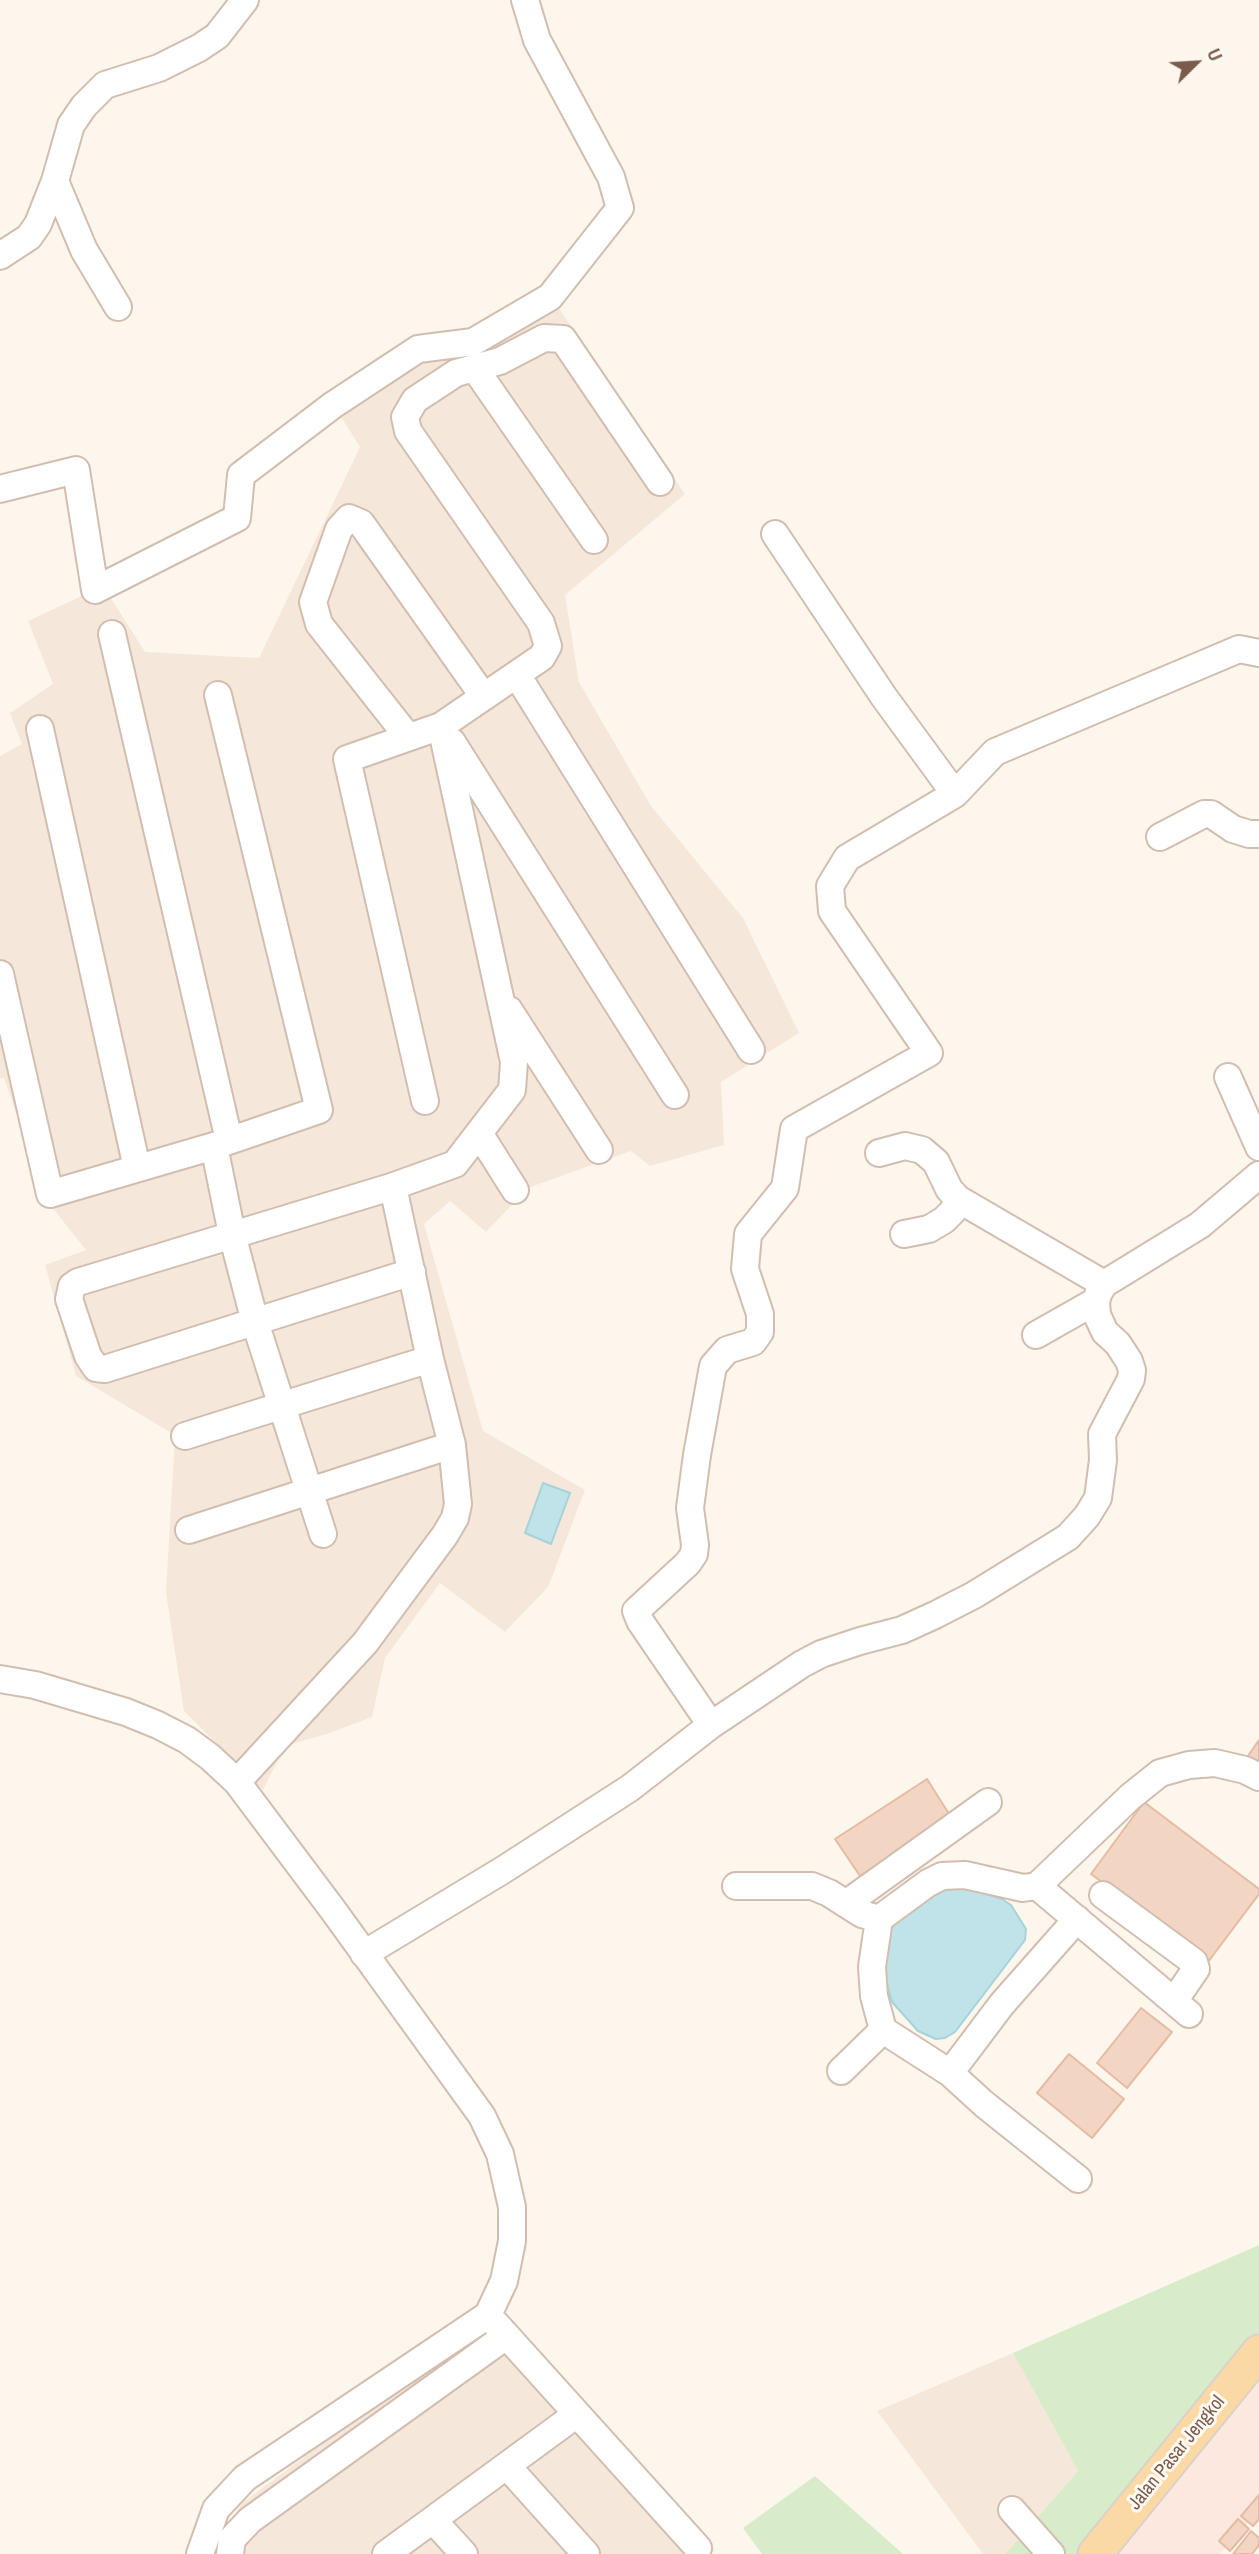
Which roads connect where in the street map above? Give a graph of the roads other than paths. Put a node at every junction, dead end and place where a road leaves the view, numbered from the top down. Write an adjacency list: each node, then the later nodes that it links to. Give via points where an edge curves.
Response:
1 (245, 0): 3 (street, via 217,36 199,48 167,65 105,85 71,125)
2 (525, 0): 8 (street, via 537,40 611,177 620,208 550,297 474,342 418,349 407,356 241,474 237,518 95,590 76,470)
3 (55, 181): 4 (street, via 38,225 29,237); 5 (street, via 84,250)
4 (0, 256)
5 (118, 307)
6 (476, 370): 7 (street, via 544,338 563,339); 10 (street); 13 (street, via 456,373 415,400 405,417 408,431 541,623 548,646 542,657)
7 (660, 481)
8 (0, 489)
9 (775, 534): 19 (street, via 884,697)
10 (594, 540)
11 (112, 634): 30 (street)
12 (1259, 653): 19 (street, via 1239,649 995,752)
13 (517, 675): 15 (street); 24 (street)
14 (218, 695): 30 (street, via 319,1110)
15 (484, 697): 16 (street); 18 (street, via 361,523 349,518 339,529 313,602 320,624)
16 (441, 726): 18 (street); 23 (street); 27 (street)
17 (40, 729): 34 (street)
18 (408, 737): 28 (street, via 347,759)
19 (956, 794): 53 (street, via 848,858 830,886 832,911 929,1053 794,1129 785,1188 748,1234 745,1269 760,1314 760,1332 753,1342 727,1350 713,1366 690,1508 694,1554 636,1611)
20 (1259, 834): 21 (street, via 1233,829 1204,814)
21 (1160, 837)
22 (0, 974): 25 (street)
23 (499, 993): 29 (street, via 514,1062 512,1090); 32 (street)
24 (751, 1050)
25 (9, 1057): 34 (street, via 50,1194)
26 (1228, 1077): 31 (street)
27 (675, 1096)
28 (425, 1101)
29 (479, 1133): 36 (street, via 455,1164); 37 (street)
30 (222, 1143): 34 (street); 39 (street)
31 (1259, 1147)
32 (599, 1150)
33 (879, 1153): 38 (street, via 905,1146 922,1150 936,1162)
34 (137, 1168)
35 (1259, 1175): 42 (street, via 1200,1225)
36 (391, 1187): 39 (street); 41 (street)
37 (515, 1190)
38 (958, 1199): 40 (street, via 944,1220 929,1229); 42 (street)
39 (232, 1234): 43 (street); 43 (street, via 78,1282 69,1299 88,1356 96,1368 104,1369)
40 (904, 1234)
41 (412, 1272): 43 (street); 45 (street)
42 (1100, 1293): 44 (street); 53 (street, via 1097,1315 1132,1370 1128,1387 1102,1434 1098,1498 1087,1516 1041,1555 935,1615 802,1664)
43 (255, 1322): 46 (street)
44 (1036, 1335)
45 (430, 1359): 46 (street); 48 (street)
46 (281, 1405): 47 (street); 49 (street)
47 (185, 1436)
48 (452, 1445): 49 (street); 55 (street, via 458,1504 445,1535 365,1643)
49 (309, 1491): 50 (street); 51 (street)
50 (190, 1530)
51 (323, 1534)
52 (0, 1679): 55 (street, via 35,1685 158,1724 195,1745)
53 (711, 1726): 63 (street, via 631,1788)
54 (1259, 1777): 58 (street, via 1215,1763 1160,1773)
55 (237, 1782): 63 (street)
56 (988, 1802): 60 (street)
57 (736, 1886): 60 (street, via 812,1886)
58 (1037, 1886): 61 (street, via 942,1876); 62 (street)
59 (1103, 1895): 62 (street, via 1194,1962 1196,1969 1182,2008)
60 (847, 1903): 61 (street)
61 (880, 1919): 64 (street, via 872,1967)
62 (1077, 1919): 66 (street, via 1002,2004)
63 (364, 1955): 68 (street, via 482,2116 500,2154 512,2207 512,2241 504,2281)
64 (883, 2030): 65 (street); 66 (street)
65 (841, 2071)
66 (950, 2073): 67 (street)
67 (1078, 2179)
68 (488, 2315): 69 (street); 76 (street, via 245,2478 216,2509)
69 (506, 2336): 71 (street); 77 (street, via 250,2520 232,2539)
70 (1259, 2352): 82 (main road, Jalan Pasar Jengkol)
71 (578, 2414): 72 (street); 75 (street)
72 (507, 2466): 74 (street); 80 (street)
73 (1012, 2510): 81 (street)
74 (433, 2520): 78 (street); 79 (street)
75 (698, 2548)
76 (200, 2554)
77 (230, 2554)
78 (386, 2554)
79 (464, 2554)
80 (586, 2554)
81 (1051, 2554)
82 (1095, 2554)

